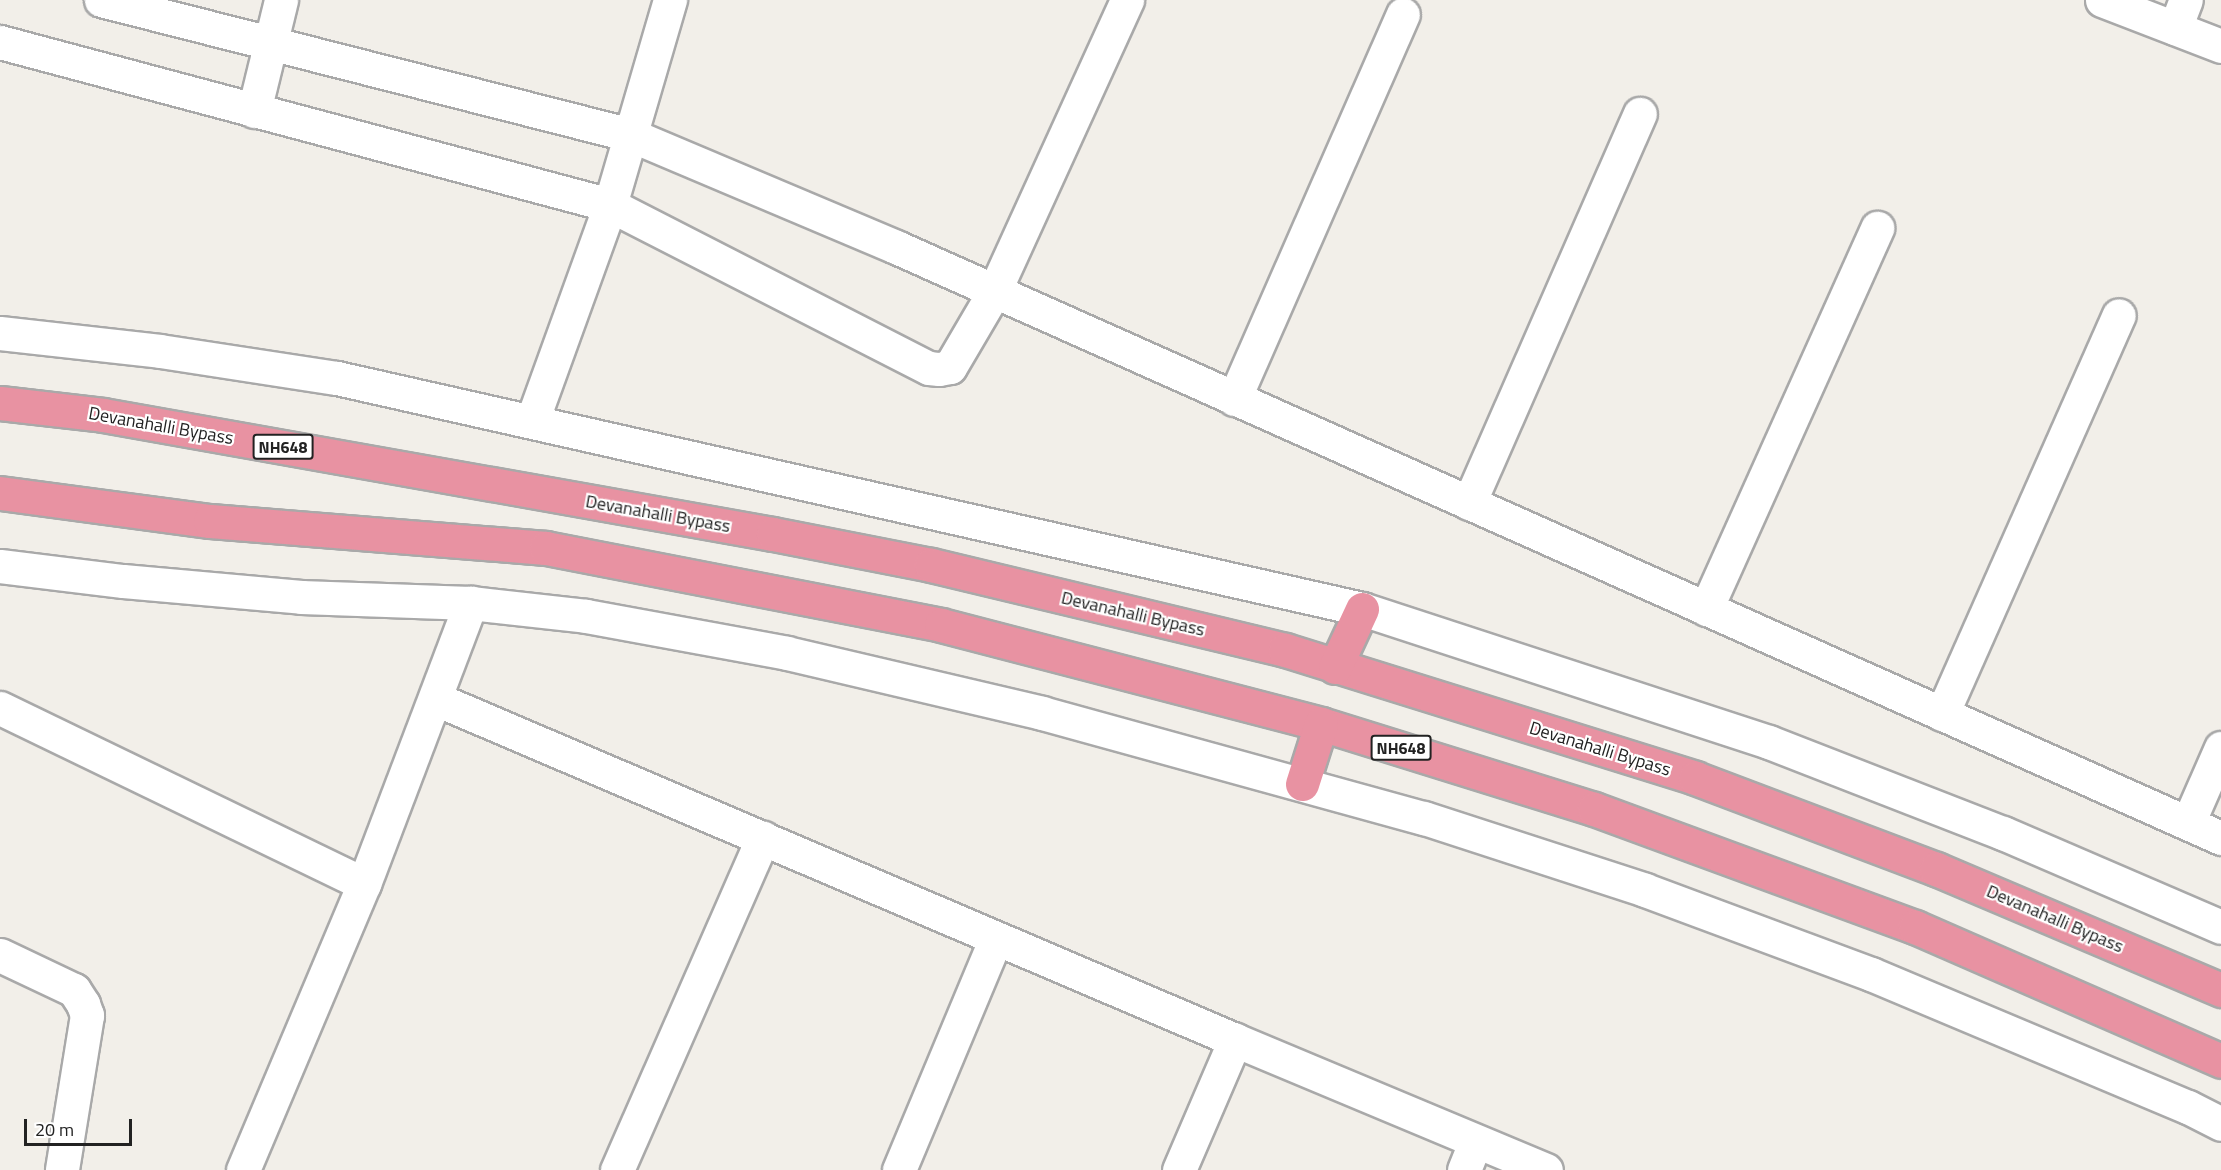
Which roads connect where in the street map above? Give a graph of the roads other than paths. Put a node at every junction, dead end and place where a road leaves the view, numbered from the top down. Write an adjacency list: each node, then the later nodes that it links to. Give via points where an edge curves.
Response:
1 (101, 0): 9 (street)
2 (281, 0): 9 (street)
3 (669, 0): 13 (street)
4 (1127, 0): 16 (street)
5 (2102, 0): 7 (street)
6 (1403, 14): 19 (street)
7 (2181, 14): 10 (street)
8 (0, 42): 11 (street)
9 (270, 43): 11 (street); 13 (street)
10 (2221, 46)
11 (254, 111): 14 (street)
12 (1640, 114): 23 (street)
13 (631, 135): 14 (street); 16 (street)
14 (610, 205): 16 (street, via 928,368 950,367); 21 (street)
15 (1877, 228): 27 (street)
16 (994, 292): 19 (street)
17 (2119, 315): 31 (street)
18 (0, 333): 21 (street, via 160,351 337,378)
19 (1234, 399): 23 (street)
20 (0, 403): 28 (highway, Devanahalli Bypass / NH648, via 115,417 897,559 1263,645)
21 (532, 421): 26 (street)
22 (0, 493): 32 (highway, NH648, via 210,521 546,548 941,625)
23 (1469, 503): 27 (street)
24 (0, 566): 25 (street, via 302,597)
25 (471, 603): 29 (street); 34 (street, via 586,616 787,653 1042,713)
26 (1362, 609): 28 (highway); 39 (street, via 1769,742 2003,834)
27 (1706, 609): 31 (street)
28 (1335, 667): 42 (highway, Devanahalli Bypass / NH648, via 1695,778 1936,869)
29 (436, 699): 36 (street); 38 (street)
30 (0, 708): 38 (street)
31 (1942, 714): 35 (street)
32 (1321, 724): 34 (highway); 44 (highway, NH648, via 1594,809 1882,914)
33 (2221, 748): 35 (street)
34 (1302, 784): 45 (street, via 1424,818 1645,890 1871,974)
35 (2188, 823): 37 (street)
36 (763, 838): 40 (street); 49 (street)
37 (2221, 838)
38 (364, 884): 48 (street)
39 (2221, 927)
40 (996, 938): 43 (street); 50 (street)
41 (0, 955): 47 (street, via 74,990 84,1004 87,1015)
42 (2221, 990)
43 (1235, 1041): 46 (street); 51 (street)
44 (2221, 1060)
45 (2221, 1124)
46 (1470, 1156): 52 (street)
47 (62, 1170)
48 (243, 1170)
49 (617, 1170)
50 (899, 1170)
51 (1179, 1170)
52 (1546, 1170)

